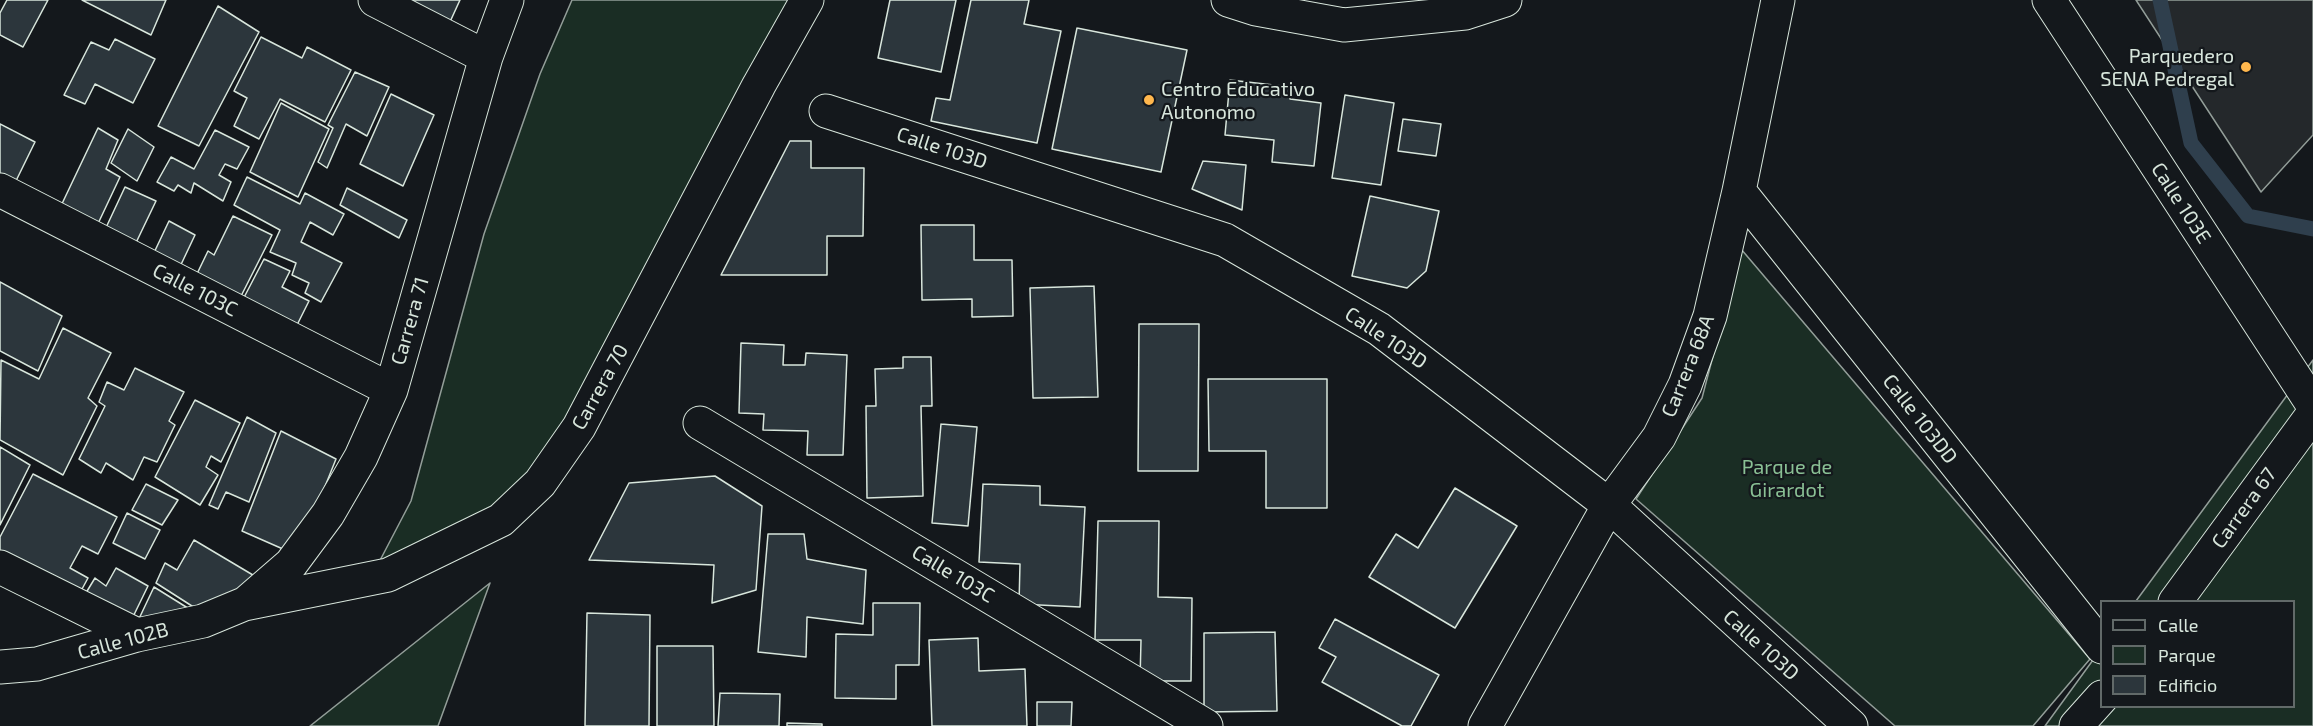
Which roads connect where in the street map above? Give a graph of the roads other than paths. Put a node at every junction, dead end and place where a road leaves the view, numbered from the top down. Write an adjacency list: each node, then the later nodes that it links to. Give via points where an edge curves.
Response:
1 (375, 0): 8 (street)
2 (507, 0): 8 (street, Carrera 71)
3 (807, 0): 19 (street, Carrera 70, via 590,406 540,483 501,520 388,575)
4 (1228, 0): 5 (street, via 1344,25 1465,13)
5 (1505, 0)
6 (1778, 0): 11 (street, Carrera 68A)
7 (2049, 0): 13 (street, Calle 103E)
8 (486, 57): 12 (street, Carrera 71)
9 (826, 111): 16 (street, Calle 103D, via 1225,240 1379,329)
10 (0, 190): 12 (street, Calle 103C)
11 (1739, 191): 16 (street, Carrera 68A, via 1710,316 1685,385 1659,437); 21 (street, Calle 103DD)
12 (391, 390): 19 (street, Carrera 71, via 361,457 328,514 291,564)
13 (2313, 405)
14 (2313, 414): 18 (street, Carrera 67)
15 (700, 423): 24 (street, Calle 103C)
16 (1609, 504): 25 (street, Carrera 68A); 26 (street, Calle 103D)
17 (0, 567): 20 (street)
18 (2176, 600)
19 (244, 604): 20 (street, Calle 102B, via 203,621)
20 (137, 635): 22 (street, Calle 102B, via 37,664)
21 (2100, 644)
22 (0, 668)
23 (2100, 699): 27 (street)
24 (1206, 726)
25 (1485, 726)
26 (1851, 726)
27 (2076, 726)

